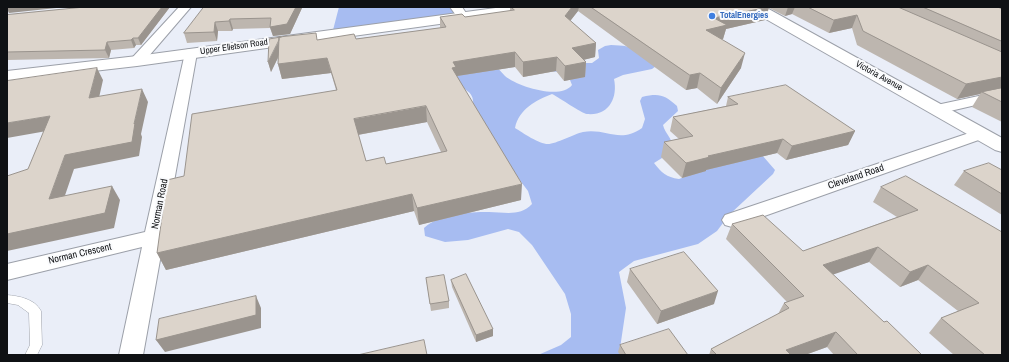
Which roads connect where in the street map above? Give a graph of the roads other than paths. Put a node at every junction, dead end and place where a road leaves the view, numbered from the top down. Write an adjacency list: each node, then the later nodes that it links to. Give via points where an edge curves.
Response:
1 (185, 7): 6 (street)
2 (533, 7): 4 (street, Upper Elletson Road)
3 (755, 7): 9 (street, Victoria Avenue)
4 (459, 12): 5 (street, Upper Elletson Road)
5 (191, 53): 6 (street, Upper Elletson Road); 13 (street, Norman Road)
6 (137, 61): 7 (street, Upper Elletson Road)
7 (7, 76)
8 (1002, 95): 9 (street)
9 (937, 109): 10 (street, Victoria Avenue)
10 (981, 134): 11 (street, Victoria Avenue); 12 (street, Cleveland Road)
11 (1002, 146)
12 (732, 220)
13 (154, 237): 14 (street, Norman Crescent); 17 (street, Norman Road)
14 (7, 272)
15 (7, 299): 16 (lane, via 21,300 35,311 36,345)
16 (31, 355)
17 (131, 355)

